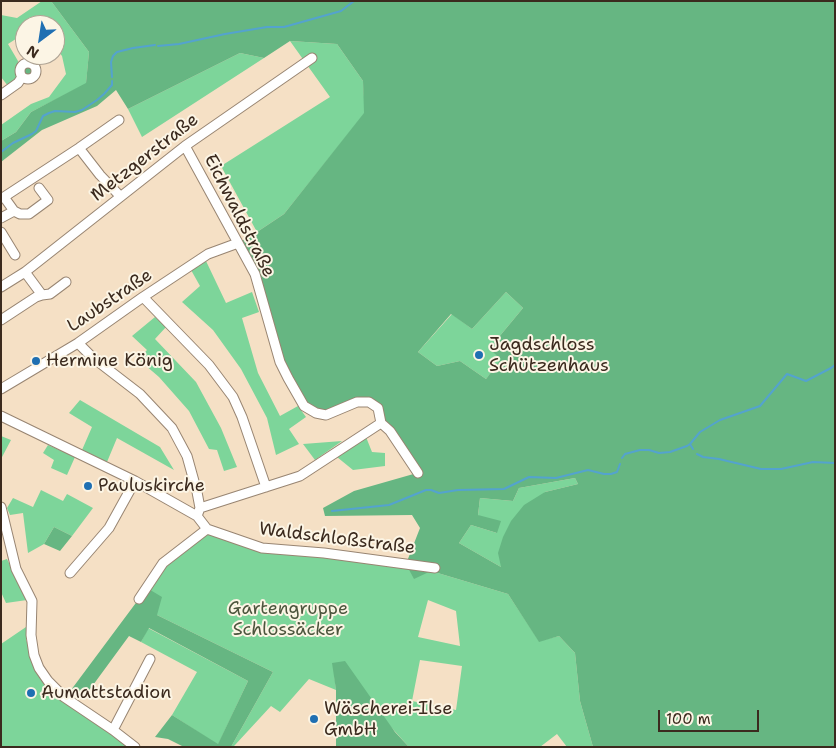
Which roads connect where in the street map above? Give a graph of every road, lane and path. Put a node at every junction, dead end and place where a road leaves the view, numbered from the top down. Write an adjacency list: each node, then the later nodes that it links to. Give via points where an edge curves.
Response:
1 (312, 58): 5 (street, Metzgerstraße)
2 (22, 77): 3 (street)
3 (1, 95)
4 (119, 120): 6 (street)
5 (185, 146): 8 (street, Metzgerstraße); 13 (street, Eichwaldstraße)
6 (79, 148): 8 (street); 9 (street)
7 (39, 188): 10 (street, via 48,200 29,214)
8 (120, 196): 15 (street, Metzgerstraße)
9 (3, 198): 10 (street)
10 (14, 211): 11 (street)
11 (1, 218)
12 (1, 232): 14 (street)
13 (238, 242): 19 (street, Laubstraße, via 208,254); 24 (street, Eichwaldstraße, via 255,274 280,362 304,406 316,414 326,415 357,402 369,402 378,408)
14 (15, 255)
15 (25, 272): 17 (street, Metzgerstraße); 18 (street)
16 (66, 282): 18 (street, via 50,294)
17 (1, 287)
18 (42, 295): 20 (street)
19 (142, 297): 21 (street, Laubstraße); 27 (street, via 209,365 233,397)
20 (1, 320)
21 (78, 343): 22 (street, Laubstraße); 29 (street, via 140,394 172,428 187,456 198,492)
22 (1, 389)
23 (1, 416): 26 (street)
24 (382, 423): 25 (street); 27 (street, via 300,476)
25 (418, 473)
26 (135, 481): 29 (street); 32 (street, via 108,528)
27 (266, 487): 29 (street)
28 (1, 507): 35 (street, via 16,569 32,600 31,636 38,668 64,697)
29 (199, 512): 30 (street)
30 (207, 529): 31 (street, Waldschloßstraße, via 262,548); 33 (street, via 163,563)
31 (435, 568)
32 (70, 573)
33 (139, 599)
34 (150, 659): 35 (street)
35 (112, 730): 36 (street)
36 (135, 747)

